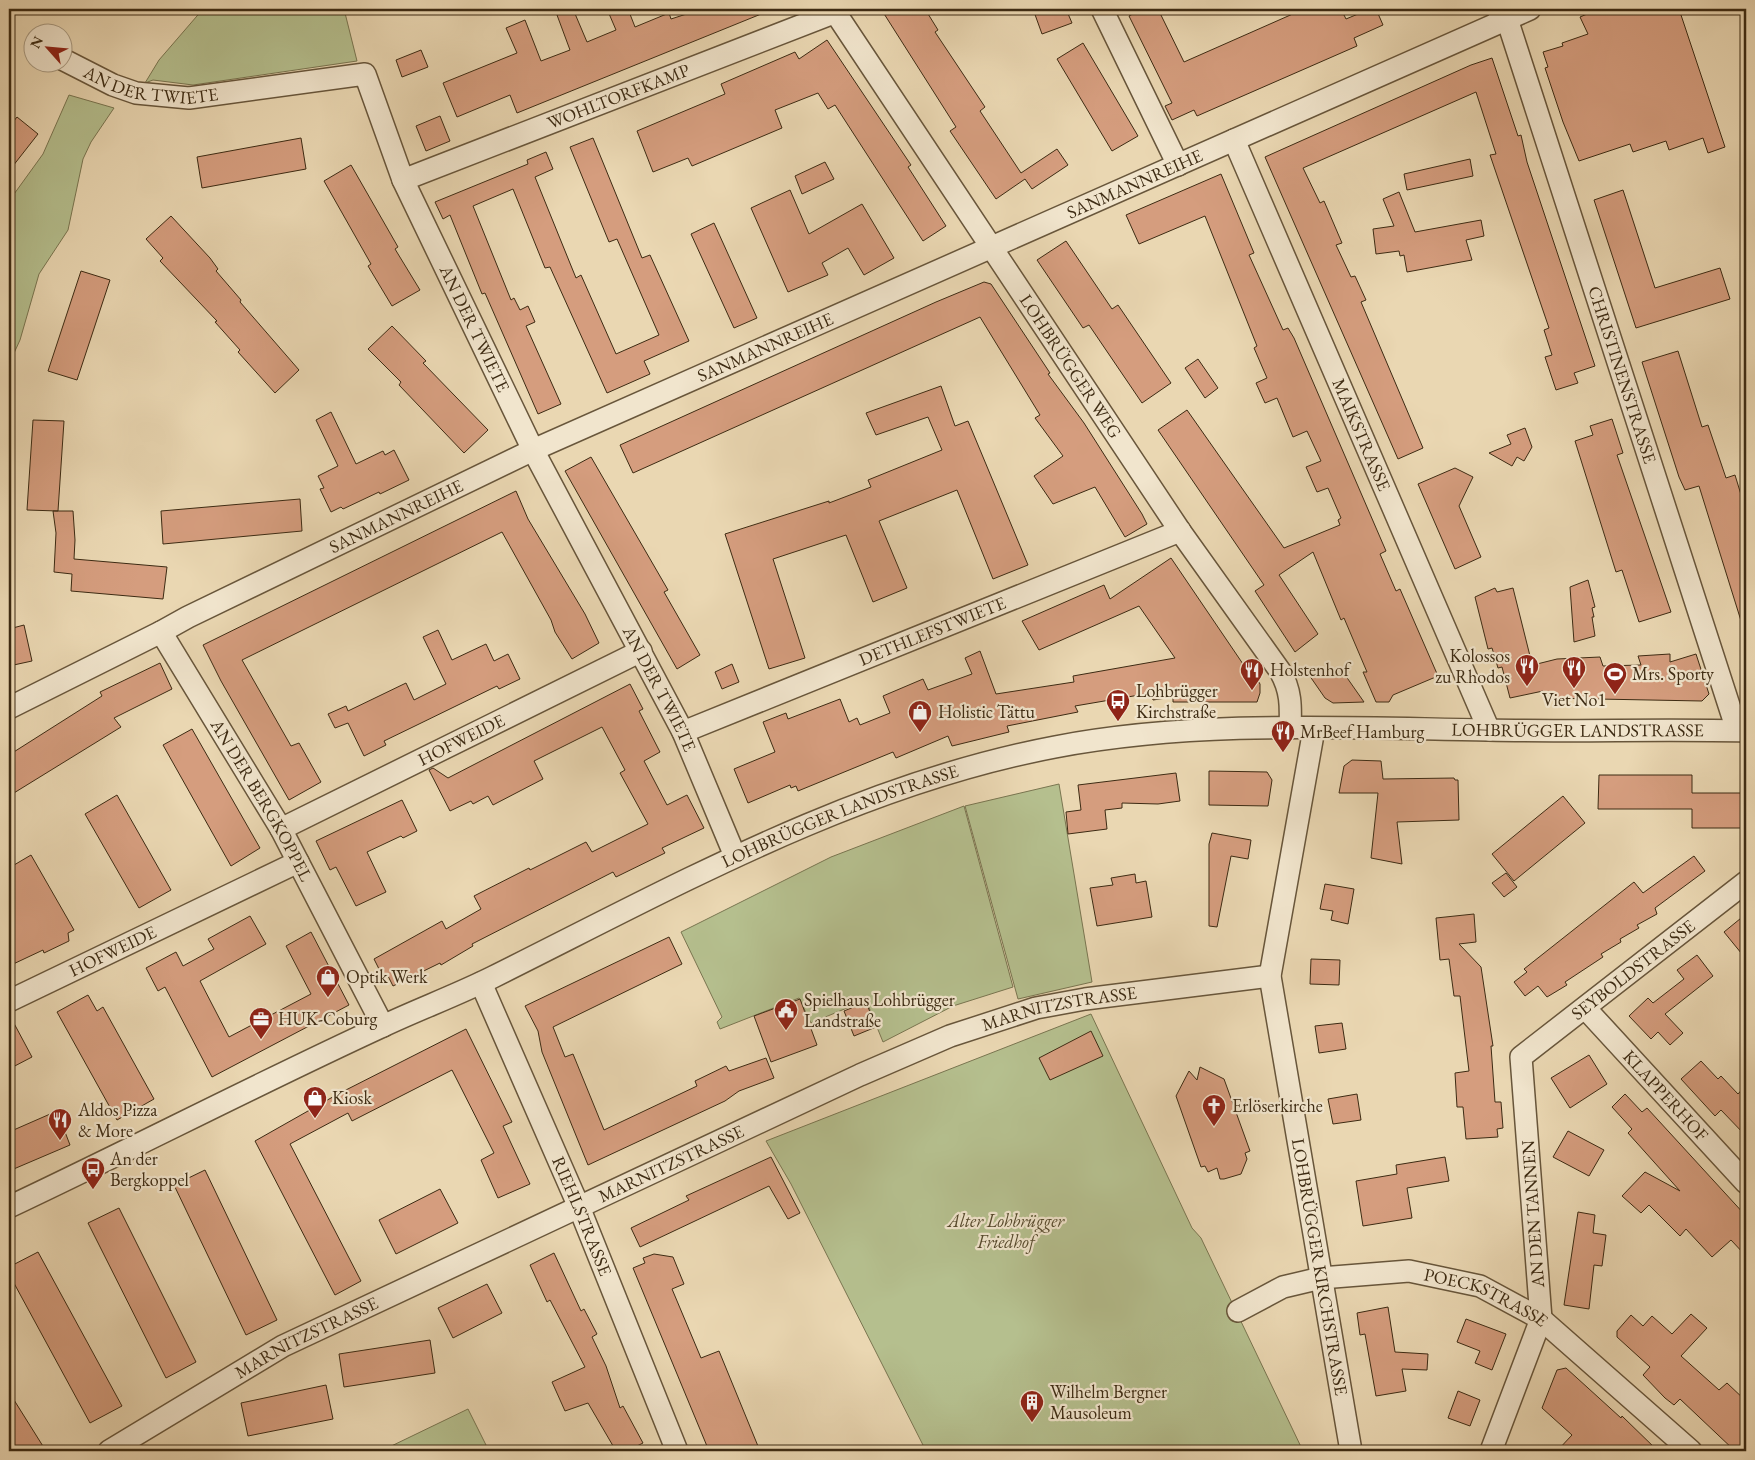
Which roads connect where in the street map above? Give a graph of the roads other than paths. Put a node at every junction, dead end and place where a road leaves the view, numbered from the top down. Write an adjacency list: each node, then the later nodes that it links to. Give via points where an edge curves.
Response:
1 (1102, 9): 7 (street)
2 (1530, 9): 4 (street, SANMANNREIHE)
3 (835, 10): 8 (street, WOHLTORFKAMP); 9 (street, LOHBRÜGGER WEG)
4 (1502, 14): 6 (street, SANMANNREIHE); 18 (street, CHRISTINENSTRASSE)
5 (72, 64): 8 (street, AN DER TWIETE, via 136,93 189,98 365,74)
6 (1234, 140): 7 (street, SANMANNREIHE); 17 (street, MAIKSTRASSE)
7 (1178, 165): 9 (street, SANMANNREIHE)
8 (403, 180): 10 (street, AN DER TWIETE)
9 (993, 247): 10 (street, SANMANNREIHE); 11 (street, LOHBRÜGGER WEG)
10 (533, 450): 12 (street, SANMANNREIHE, via 188,616); 13 (street, AN DER TWIETE)
11 (1180, 531): 15 (street, LOHBRÜGGER WEG, via 1288,685); 19 (street, DETHLEFSTWIETE)
12 (161, 632): 14 (street, SANMANNREIHE); 20 (street, AN DER BERGKOPPEL)
13 (641, 651): 19 (street, AN DER TWIETE); 20 (street, HOFWEIDE)
14 (9, 708)
15 (1290, 728): 16 (street, LOHBRÜGGER LANDSTRASSE); 21 (street, LOHBRÜGGER LANDSTRASSE, via 1182,731 1121,737 1009,757 844,808)
16 (1314, 728): 17 (street, LOHBRÜGGER LANDSTRASSE); 24 (street, LOHBRÜGGER KIRCHSTRASSE)
17 (1489, 730): 18 (street, LOHBRÜGGER LANDSTRASSE)
18 (1742, 730)
19 (683, 732): 21 (street, AN DER TWIETE)
20 (281, 829): 22 (street, AN DER BERGKOPPEL)
21 (735, 856): 25 (street, LOHBRÜGGER LANDSTRASSE)
22 (298, 862): 26 (street, HOFWEIDE); 28 (street, AN DER BERGKOPPEL)
23 (1746, 882): 27 (street, SEYBOLDSTRASSE)
24 (1270, 976): 32 (street, MARNITZSTRASSE, via 1036,1008 950,1036); 33 (street, LOHBRÜGGER KIRCHSTRASSE)
25 (481, 983): 28 (street, LOHBRÜGGER LANDSTRASSE); 32 (street, RIEHLSTRASSE)
26 (9, 1001)
27 (1585, 1008): 29 (street, SEYBOLDSTRASSE); 30 (street, KLAPPERHOF)
28 (383, 1026): 31 (street, LOHBRÜGGER LANDSTRASSE)
29 (1521, 1057): 35 (street, AN DEN TANNEN)
30 (1746, 1183)
31 (9, 1207)
32 (579, 1208): 36 (street, MARNITZSTRASSE, via 283,1346); 37 (street, RIEHLSTRASSE)
33 (1321, 1278): 34 (street, POECKSTRASSE, via 1283,1287); 35 (street, POECKSTRASSE, via 1410,1271 1480,1286); 38 (street, LOHBRÜGGER KIRCHSTRASSE)
34 (1238, 1311)
35 (1541, 1319): 39 (street, AN DEN TANNEN); 40 (street, POECKSTRASSE)
36 (109, 1451)
37 (677, 1451)
38 (1351, 1451)
39 (1490, 1451)
40 (1691, 1451)

